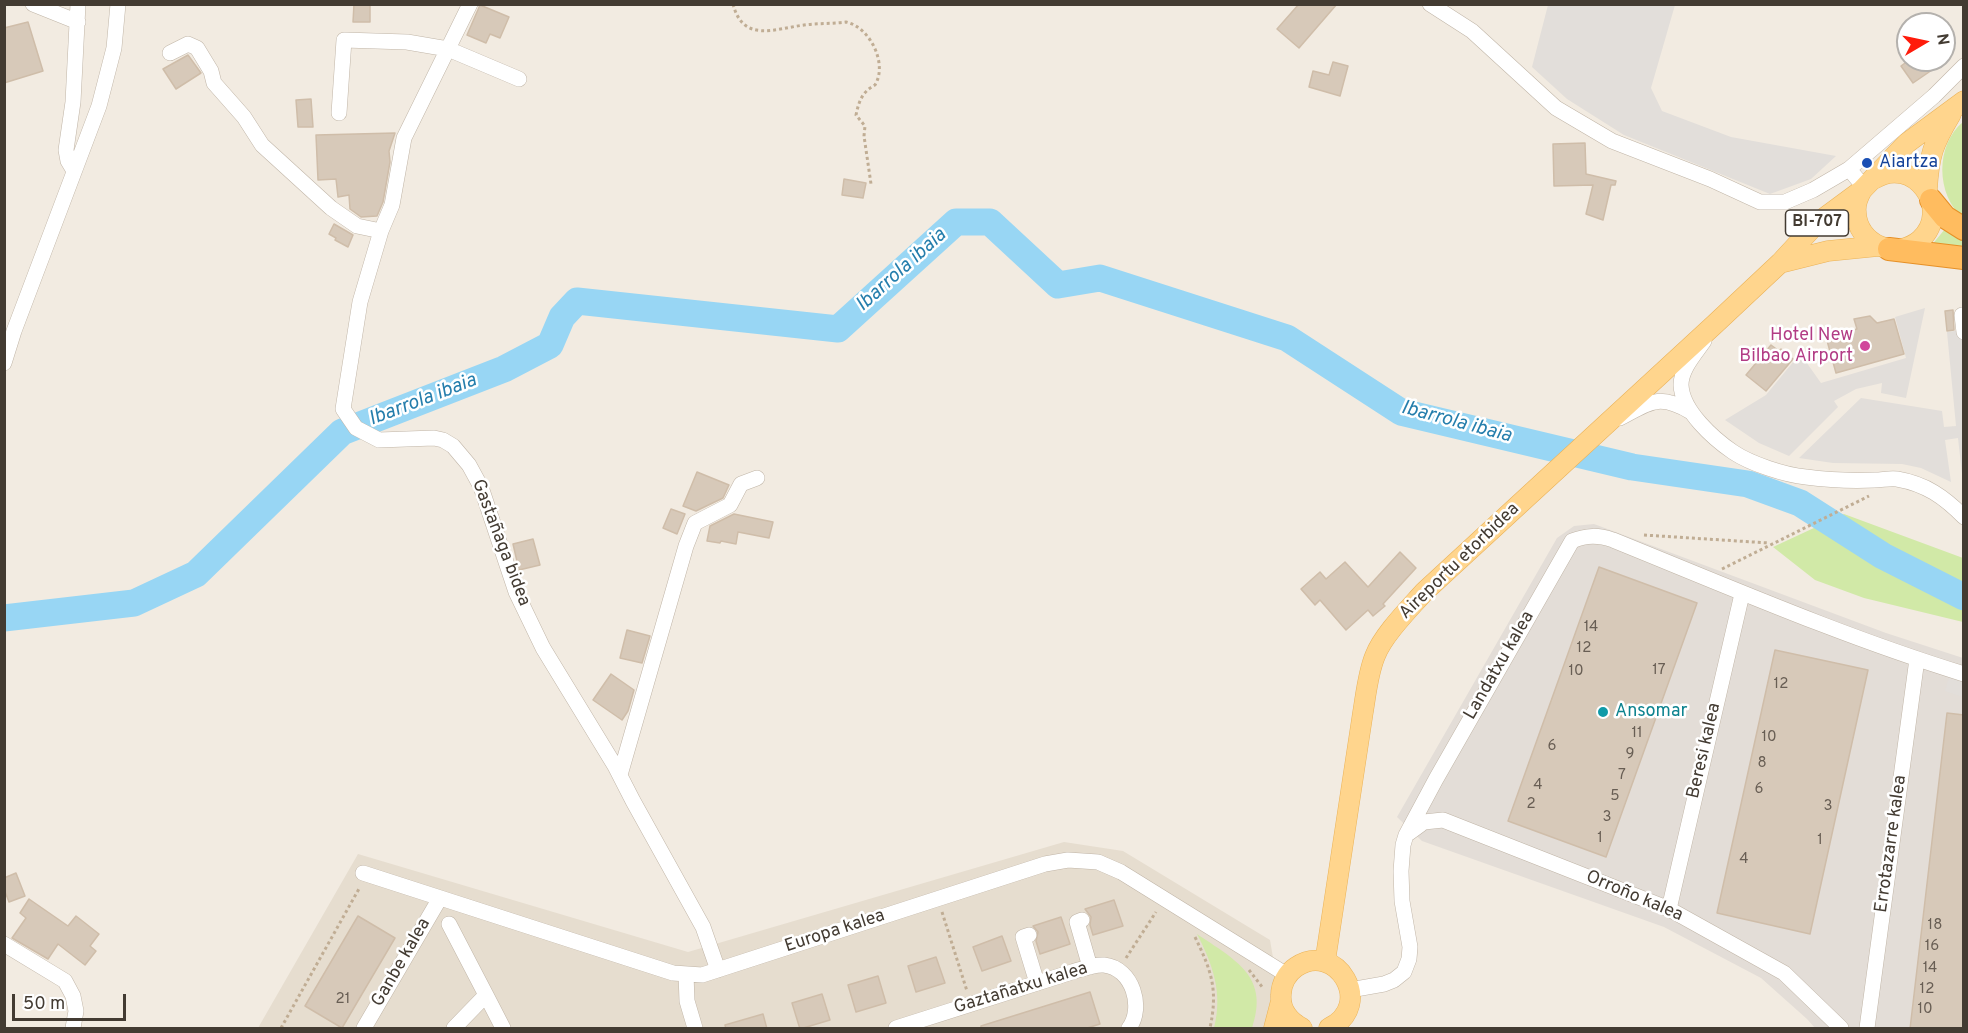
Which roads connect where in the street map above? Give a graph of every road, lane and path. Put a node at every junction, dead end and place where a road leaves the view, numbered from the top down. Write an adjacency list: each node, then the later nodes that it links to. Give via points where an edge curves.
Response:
1 (33, 4): 7 (street)
2 (78, 4): 7 (street)
3 (118, 4): 15 (street, via 106,85)
4 (470, 4): 8 (street, Gastañaga bidea)
5 (733, 4): 16 (path, via 742,24 759,31 846,22 865,34 881,72 875,85 861,96 856,115 865,126)
6 (1430, 4): 14 (street, via 1472,31 1557,108 1612,141 1760,202 1785,202)
7 (78, 22): 15 (street, via 66,150)
8 (448, 49): 11 (street); 13 (street, via 407,42 344,40); 20 (street, Gastañaga bidea, via 404,138 392,205)
9 (170, 53): 20 (street, via 188,44 195,46 214,83 262,145 331,208 357,226)
10 (1964, 66): 14 (street)
11 (519, 79)
12 (1959, 105): 17 (main road, BI-707, via 1907,143); 18 (main road, BI-707, via 1930,154)
13 (339, 112)
14 (1849, 169): 17 (street)
15 (74, 171): 27 (street)
16 (871, 184)
17 (1865, 186): 18 (main road, BI-707, via 1878,176 1899,173 1919,182); 21 (main road, BI-707, via 1857,200 1857,222 1869,240); 23 (main road, BI-707, via 1816,224)
18 (1929, 195): 19 (highway, via 1945,217); 21 (main road, BI-707, via 1933,211 1927,232 1911,246)
19 (1964, 229)
20 (381, 231): 39 (street, Gastañaga bidea, via 360,302 343,409 356,428 379,440 444,440 469,465 481,488 520,602 543,648)
21 (1884, 248): 22 (highway); 23 (main road, BI-707, via 1828,251)
22 (1964, 258)
23 (1780, 263): 25 (main road, Aireportu etorbidea / BI-707)
24 (1962, 315): 26 (street)
25 (1715, 324): 28 (street, via 1683,374 1682,393); 29 (main road, Aireportu etorbidea)
26 (1964, 332)
27 (4, 363)
28 (1691, 412): 29 (street, via 1671,402 1654,401); 32 (street, via 1734,452 1758,464 1804,477 1896,479 1927,488)
29 (1599, 430): 53 (main road, Aireportu etorbidea, via 1424,592 1398,620 1375,655)
30 (757, 478): 39 (street, via 741,484 730,505 695,523)
31 (1870, 495): 34 (path)
32 (1964, 517)
33 (1613, 540): 34 (path, via 1624,534); 35 (street, Landatxu kalea); 40 (street, Landatxu kalea, via 1584,536 1572,541)
34 (1770, 544): 35 (path, via 1723,568)
35 (1712, 580): 36 (street, Landatxu kalea)
36 (1742, 594): 37 (street, Landatxu kalea); 43 (street, Beresi kalea)
37 (1917, 659): 38 (street, Landatxu kalea); 77 (street, Errotazarre kalea)
38 (1964, 674)
39 (620, 775): 55 (street, Gastañaga bidea, via 703,927)
40 (1406, 835): 43 (street, Orroño kalea, via 1424,822 1443,820); 60 (street, Landatxu kalea, via 1401,871 1409,959 1404,972 1394,980)
41 (365, 874): 42 (street, Europa kalea); 65 (path)
42 (440, 898): 57 (street, Europa kalea); 66 (street, Ganbe kalea)
43 (1669, 909): 76 (street, Orroño kalea, via 1784,973)
44 (942, 912): 63 (path)
45 (1156, 912): 56 (path)
46 (1082, 920): 54 (street, via 1077,922)
47 (449, 924): 61 (street)
48 (1029, 935): 59 (street, via 1023,937)
49 (1195, 937): 72 (path, via 1215,996)
50 (4, 944): 64 (street, via 65,981 76,1011)
51 (1008, 944): 59 (street, via 1014,942)
52 (1256, 956): 55 (street, Europa kalea, via 1121,872 1098,862 1068,860 1045,864); 58 (street, Europa kalea); 62 (path, via 1249,970)
53 (1325, 962): 58 (main road, via 1308,962); 60 (main road, via 1342,972)
54 (1090, 968): 56 (street, Gaztañatxu kalea, via 1102,964); 59 (street, Gaztañatxu kalea)
55 (718, 970): 57 (street, Europa kalea)
56 (1118, 971): 71 (street, via 1130,984 1135,1001 1134,1021)
57 (686, 974): 69 (street, via 687,1002)
58 (1287, 975): 62 (main road, via 1281,992)
59 (1033, 984): 63 (street, Gaztañatxu kalea)
60 (1350, 990): 75 (main road, via 1346,1014)
61 (486, 994): 67 (street); 68 (street)
62 (1273, 996): 73 (main road); 74 (main road, via 1288,1018)
63 (971, 1004): 70 (street, Gaztañatxu kalea)
64 (73, 1029)
65 (281, 1029)
66 (364, 1029)
67 (454, 1029)
68 (503, 1029)
69 (694, 1029)
70 (896, 1029)
71 (1129, 1029)
72 (1210, 1029)
73 (1274, 1029)
74 (1302, 1029)
75 (1329, 1029)
76 (1841, 1029)
77 (1867, 1029)

